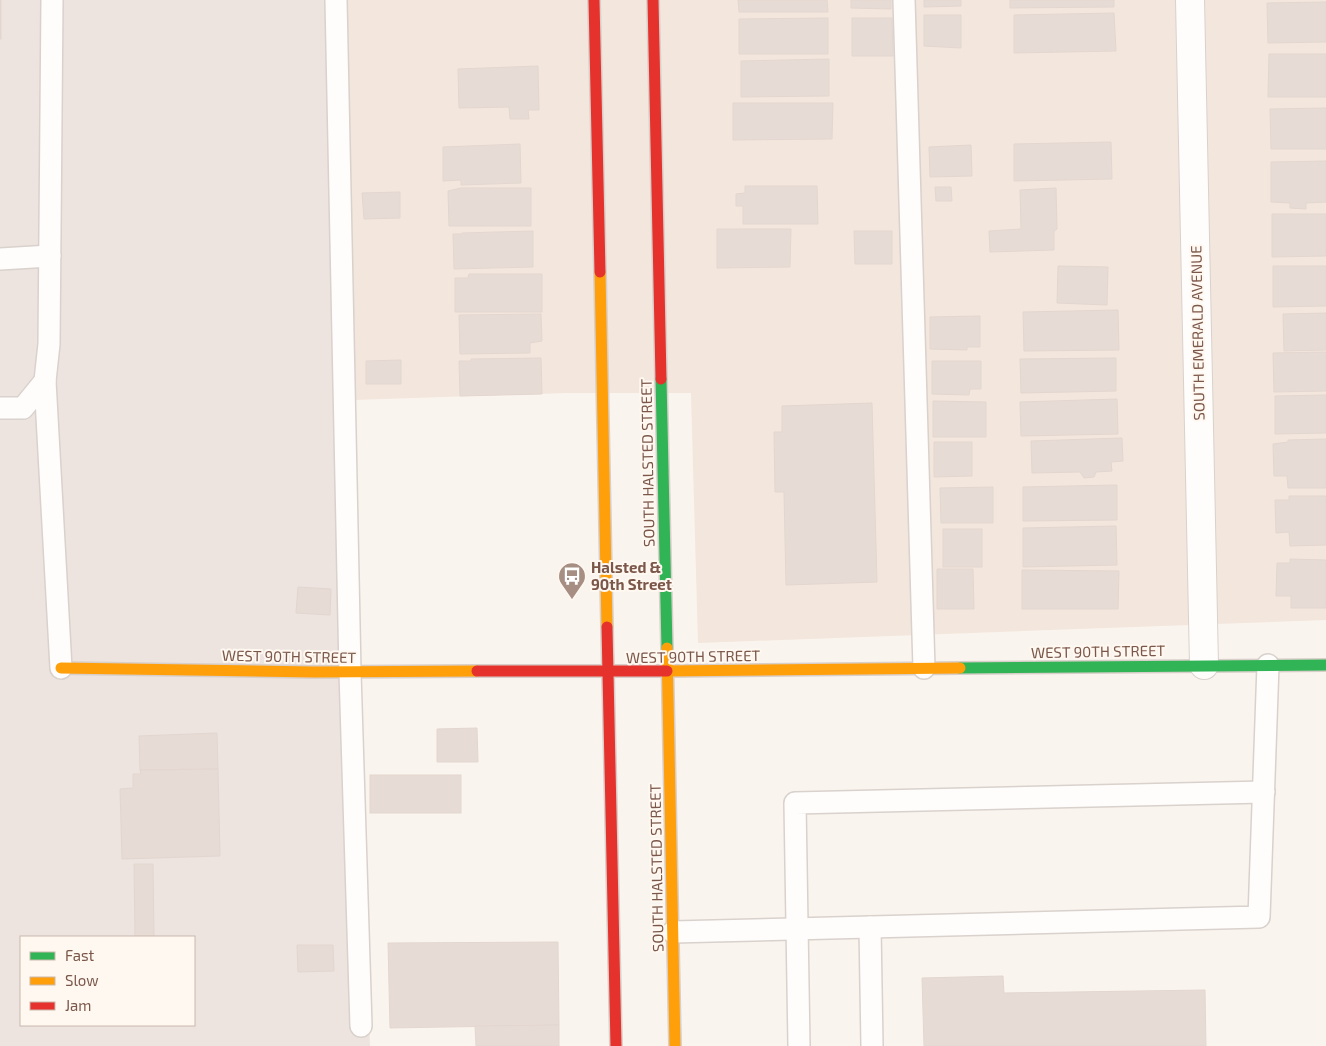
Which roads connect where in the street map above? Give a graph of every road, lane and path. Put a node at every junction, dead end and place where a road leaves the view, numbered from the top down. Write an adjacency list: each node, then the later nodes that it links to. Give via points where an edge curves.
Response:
1 (52, 0): 7 (lane)
2 (336, 0): 18 (lane)
3 (594, 0): 16 (main road)
4 (653, 0): 17 (main road, SOUTH HALSTED STREET)
5 (904, 0): 15 (lane)
6 (1190, 0): 12 (street, SOUTH EMERALD AVENUE)
7 (50, 256): 8 (lane); 9 (lane, via 49,344)
8 (0, 259)
9 (45, 381): 10 (lane, via 23,408); 14 (lane)
10 (0, 408)
11 (1326, 664): 13 (main road, WEST 90TH STREET)
12 (1204, 665): 13 (main road, WEST 90TH STREET); 15 (main road, WEST 90TH STREET)
13 (1268, 665): 19 (lane)
14 (61, 668): 18 (main road, WEST 90TH STREET)
15 (924, 668): 17 (main road, WEST 90TH STREET)
16 (608, 671): 17 (main road, WEST 90TH STREET); 18 (main road, WEST 90TH STREET); 24 (main road)
17 (667, 671): 22 (main road, SOUTH HALSTED STREET)
18 (350, 672): 23 (lane)
19 (1264, 792): 20 (lane, via 1259,917); 21 (lane, via 795,803)
20 (870, 927): 21 (lane); 27 (lane)
21 (798, 928): 22 (lane); 26 (lane)
22 (673, 932): 25 (main road, SOUTH HALSTED STREET)
23 (361, 1026)
24 (616, 1046)
25 (675, 1046)
26 (799, 1046)
27 (872, 1046)

